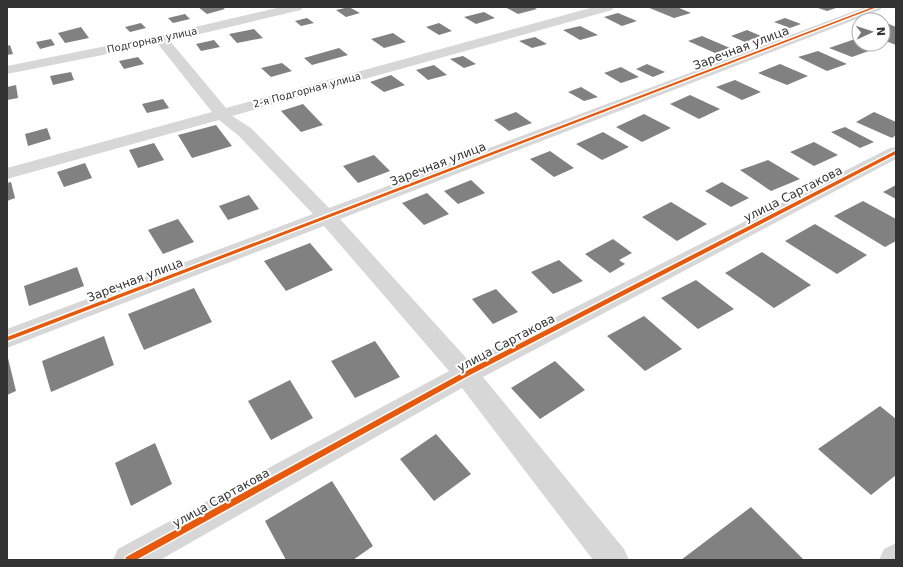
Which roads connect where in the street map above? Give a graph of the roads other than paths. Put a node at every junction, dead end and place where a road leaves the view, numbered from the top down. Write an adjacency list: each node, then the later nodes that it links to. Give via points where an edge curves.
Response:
1 (297, 7): 4 (street, Подгорная улица)
2 (608, 7): 6 (street, 2-я Подгорная улица)
3 (876, 7): 9 (street, Заречная улица)
4 (161, 39): 5 (street, Подгорная улица); 6 (street)
5 (7, 70)
6 (222, 114): 8 (street, 2-я Подгорная улица); 9 (street, via 245,132)
7 (896, 152): 11 (street, улица Сартакова)
8 (7, 174)
9 (327, 217): 10 (street, Заречная улица); 11 (street)
10 (7, 339)
11 (466, 374): 12 (street, улица Сартакова); 13 (street)
12 (129, 560)
13 (613, 560)

